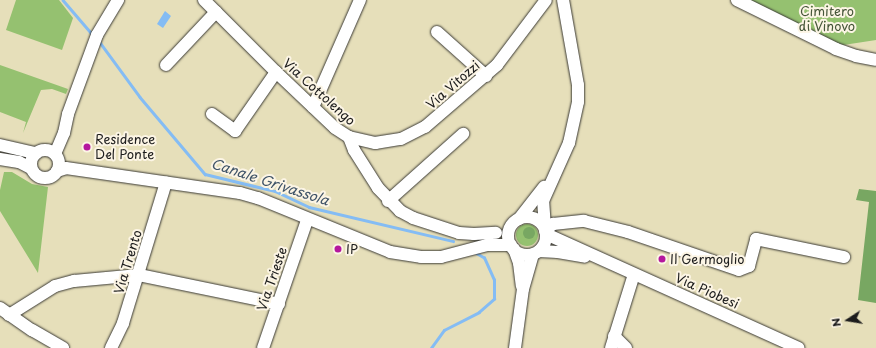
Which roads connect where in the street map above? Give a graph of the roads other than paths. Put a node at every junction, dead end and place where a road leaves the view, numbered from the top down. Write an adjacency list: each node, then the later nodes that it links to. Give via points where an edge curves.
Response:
1 (118, 0): 18 (street, via 96,38 68,114 64,133)
2 (360, 0): 12 (street)
3 (546, 0): 11 (street, Via Vitozzi)
4 (563, 0): 19 (street, via 578,85 578,102 569,142)
5 (737, 0): 8 (street, via 836,49)
6 (210, 4): 9 (street); 10 (street, Via Cottolengo)
7 (437, 32): 11 (street)
8 (876, 60)
9 (166, 66)
10 (276, 72): 12 (street, Via Cottolengo); 13 (street, via 235,131)
11 (486, 76): 15 (street, Via Vitozzi, via 414,134 375,143)
12 (314, 107): 15 (street, Via Cottolengo, via 335,128)
13 (212, 114)
14 (462, 134): 21 (street)
15 (349, 137): 21 (street, Via Cottolengo, via 354,150)
16 (0, 145): 18 (street)
17 (0, 159): 18 (street, via 19,162)
18 (48, 161): 20 (street)
19 (554, 175): 23 (street); 24 (street, via 543,201)
20 (166, 182): 22 (street, via 240,193 258,198); 32 (street, Via Trento)
21 (388, 201): 25 (street, Via Cottolengo, via 413,218 459,233)
22 (307, 220): 28 (street, via 390,252); 34 (street, Via Trieste)
23 (517, 221): 24 (street, via 531,218 541,223); 25 (street); 26 (street, via 509,234)
24 (545, 231): 27 (street, via 543,246); 29 (street, via 553,224 584,221 628,232 739,270 748,266 756,239); 30 (street, Via Piobesi)
25 (496, 233): 28 (street)
26 (513, 247): 27 (street, via 523,254); 28 (street, via 487,244 441,257); 33 (street, via 519,263)
27 (536, 252): 30 (street, Via Piobesi, via 558,252); 33 (street)
28 (421, 257)
29 (844, 257)
30 (604, 261): 31 (street, Via Piobesi)
31 (634, 274): 36 (street); 43 (street, Via Piobesi)
32 (139, 275): 34 (street); 35 (street, via 74,281 55,286); 38 (street, Via Trento, via 123,323)
33 (523, 290): 40 (street)
34 (279, 304): 39 (street, Via Trieste)
35 (5, 311): 37 (street)
36 (614, 336): 41 (street); 42 (street)
37 (63, 348)
38 (111, 348)
39 (263, 348)
40 (515, 348)
41 (611, 348)
42 (626, 348)
43 (798, 348)

